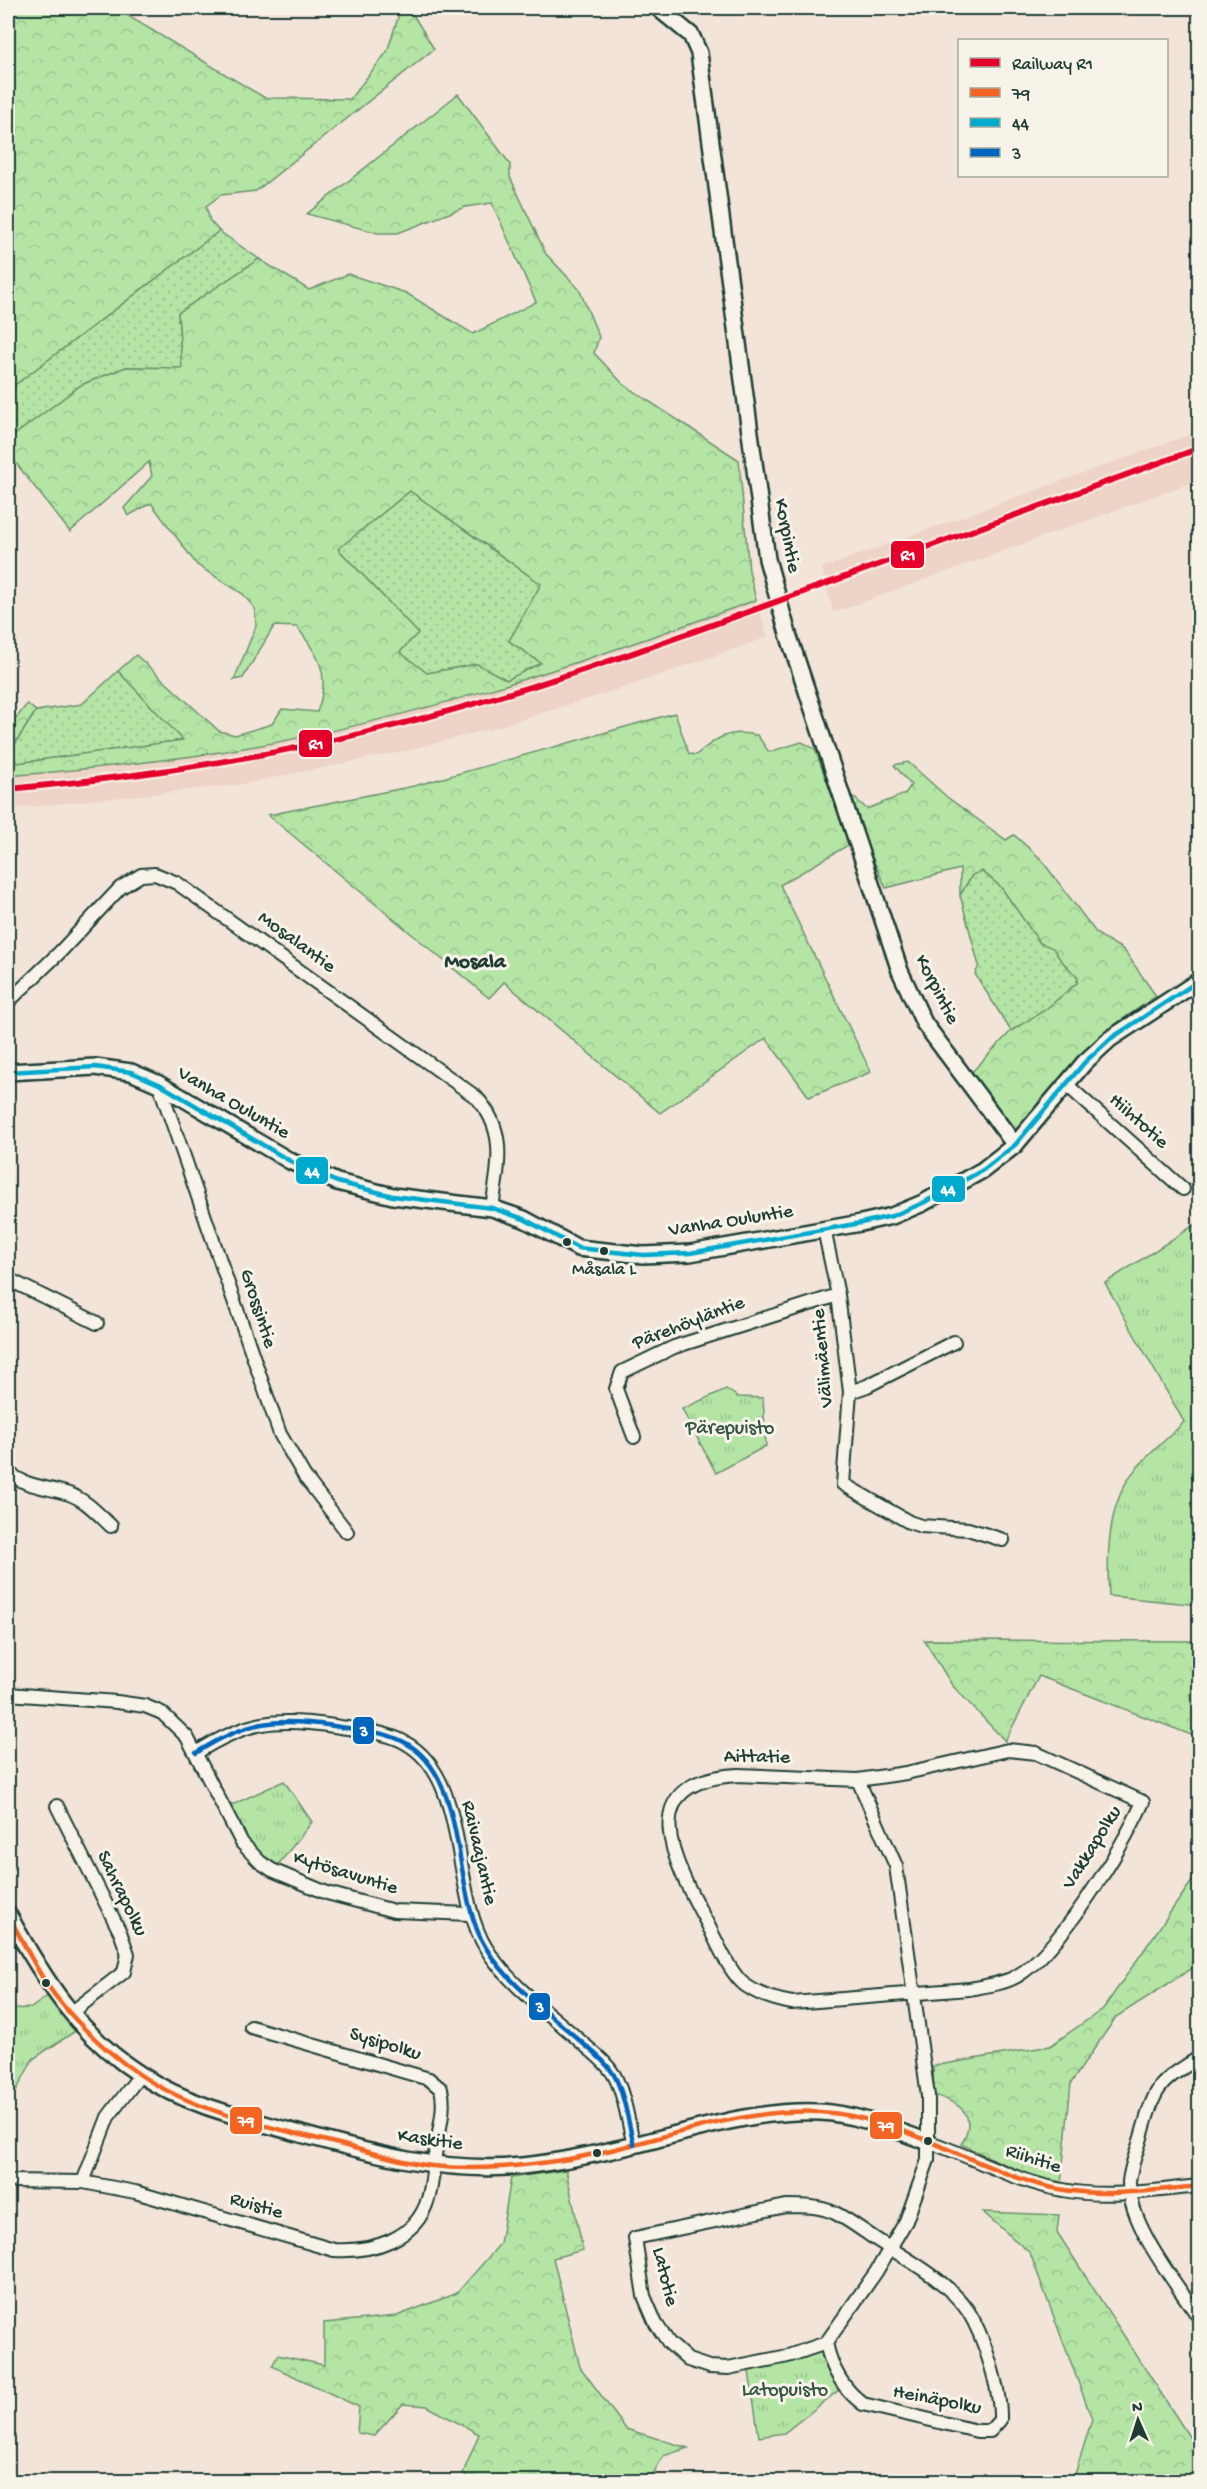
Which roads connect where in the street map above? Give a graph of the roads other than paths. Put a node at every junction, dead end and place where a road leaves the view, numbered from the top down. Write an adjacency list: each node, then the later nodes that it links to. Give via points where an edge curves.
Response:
1 (658, 8): 7 (street, Korpintie, via 691,35 699,53 758,505 767,559 788,634 900,971 924,1023)
2 (1200, 980): 6 (street, Vanha Ouluntie, via 1110,1039)
3 (8, 1002): 9 (street, Mosalantie, via 120,888 141,875 165,876 476,1097 488,1110 496,1130 499,1162)
4 (8, 1072): 5 (street, Vanha Ouluntie, via 95,1067 131,1072)
5 (159, 1084): 9 (street, Vanha Ouluntie, via 291,1161 337,1182 393,1196); 19 (street, Grossintie, via 280,1434 305,1478)
6 (1067, 1085): 7 (street, Vanha Ouluntie); 8 (street, Hiihtotie)
7 (1015, 1145): 10 (street, Vanha Ouluntie, via 983,1170 923,1203 892,1216)
8 (1182, 1189)
9 (492, 1208): 10 (street, Vanha Ouluntie, via 524,1219 578,1248 603,1253 690,1253)
10 (824, 1229): 12 (street, Välimäentie)
11 (8, 1279): 13 (street)
12 (838, 1295): 15 (street, Välimäentie); 16 (street, Pärehöyläntie, via 674,1347 622,1372 616,1389)
13 (98, 1323)
14 (954, 1342): 15 (street)
15 (850, 1392): 20 (street, Välimäentie, via 843,1484 909,1522 968,1529)
16 (634, 1437)
17 (8, 1472): 18 (street, via 16,1479 71,1495 88,1504)
18 (111, 1526)
19 (347, 1532)
20 (1003, 1540)
21 (8, 1694): 22 (street, Kytösavuntie, via 145,1706 177,1725)
22 (196, 1753): 26 (street, Kytösavuntie, via 243,1843 273,1871 327,1893 394,1911); 26 (street, Raivaajantie, via 224,1736 273,1722 388,1735 406,1743 427,1760 441,1784)
23 (858, 1780): 27 (street, via 896,1866); 27 (street, Aittatie, via 738,1775 703,1780 684,1793 671,1812 674,1860 734,1970 743,1984 759,1993 792,2003); 27 (street, Vakkapolku, via 1023,1750 1066,1765 1143,1802 1132,1826 1064,1931 1029,1968 995,1985)
24 (57, 1806): 28 (street, Sahrapolku, via 128,1954 124,1972)
25 (8, 1914): 28 (street, Kaskitie, via 47,1984)
26 (470, 1914): 33 (street, Raivaajantie, via 486,1948 504,1972 608,2065 619,2087)
27 (914, 1994): 32 (street, via 928,2096)
28 (71, 2013): 31 (street, Kaskitie)
29 (251, 2027): 34 (street, Sysipolku, via 437,2083 443,2096)
30 (1200, 2057): 38 (street, via 1167,2077 1153,2095 1129,2179)
31 (140, 2075): 34 (street, Kaskitie, via 194,2102 243,2118 375,2154); 36 (street, via 108,2117)
32 (929, 2142): 33 (street, Kaskitie, via 865,2120 823,2112 784,2112 696,2127); 38 (street, Riihitie, via 1035,2184 1090,2194); 39 (street, via 928,2160 916,2198)
33 (634, 2145): 34 (street, Kaskitie, via 523,2166 485,2168)
34 (434, 2160): 36 (street, Ruistie, via 429,2196 417,2220 396,2239 381,2246 349,2251 135,2192)
35 (8, 2181): 36 (street, Ruistie)
36 (83, 2182)
37 (1200, 2186): 38 (street, Riihitie)
38 (1130, 2192): 40 (street, via 1139,2221)
39 (889, 2248): 41 (street); 41 (street, Heinäpolku, via 949,2290 969,2313 998,2394 1000,2420 996,2427 977,2431 863,2403 852,2396 840,2379); 41 (street, Latotie, via 836,2213 809,2206 786,2206 635,2238 644,2296 656,2324 688,2360 729,2368 798,2354)
40 (1200, 2319)
41 (826, 2343)

